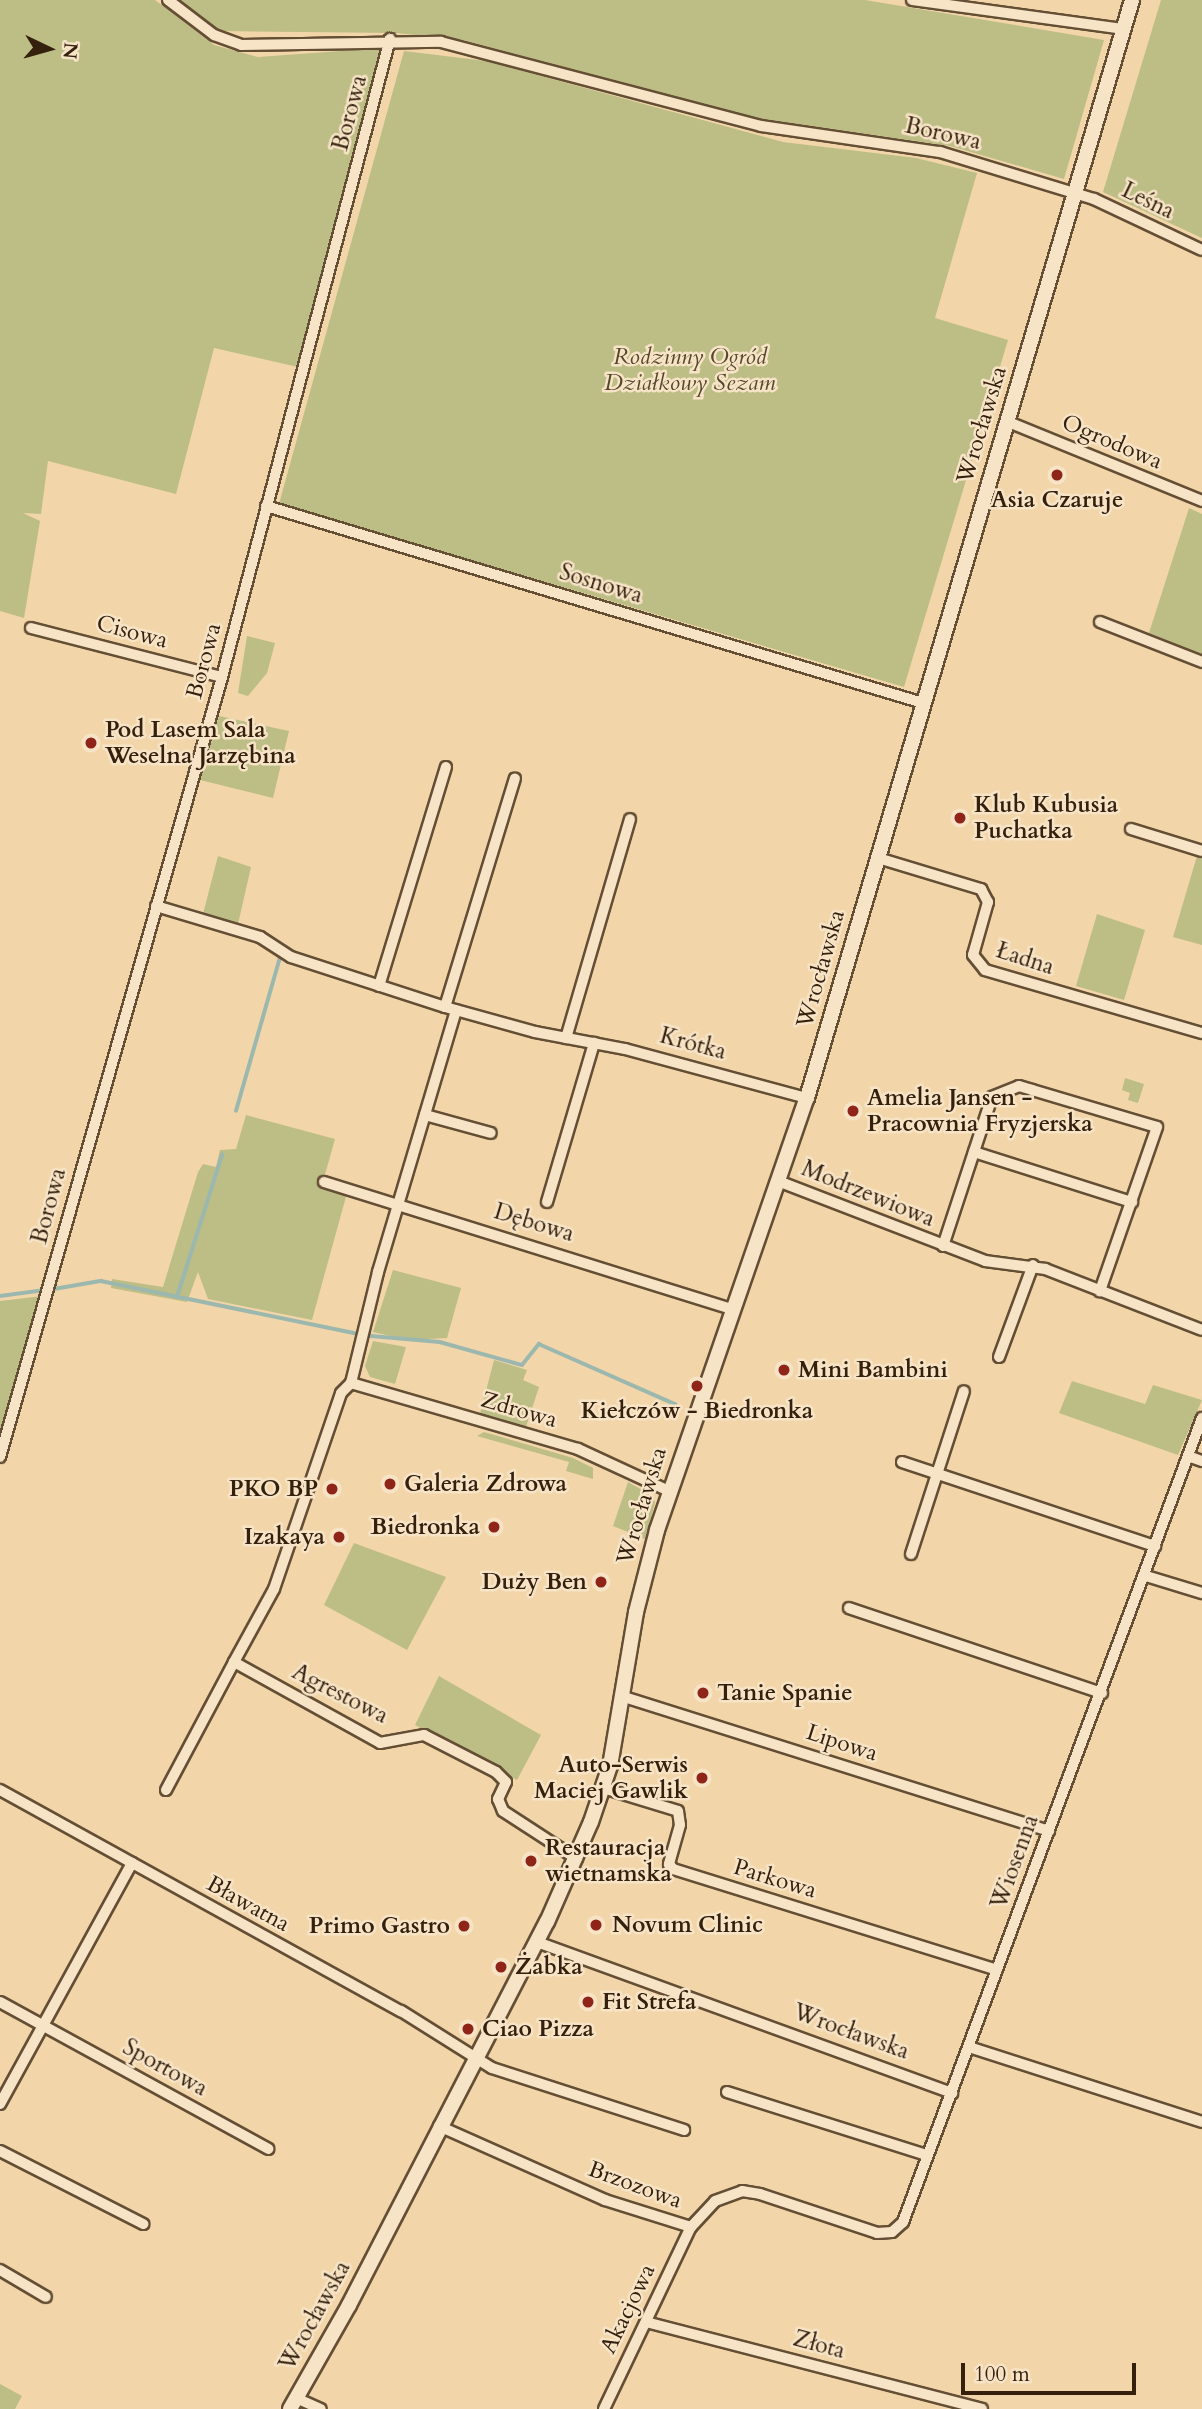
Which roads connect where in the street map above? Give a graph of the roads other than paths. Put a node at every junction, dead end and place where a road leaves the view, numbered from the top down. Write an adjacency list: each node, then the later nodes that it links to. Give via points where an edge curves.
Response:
1 (168, 0): 7 (street, Borowa, via 214,35 241,45)
2 (912, 0): 5 (street)
3 (1024, 0): 5 (street)
4 (1132, 0): 6 (street, Wrocławska)
5 (1020, 12): 6 (street)
6 (1123, 29): 8 (street, Wrocławska)
7 (390, 39): 8 (street, Borowa, via 474,48 761,126 940,152); 12 (street, Borowa)
8 (1075, 192): 9 (street, Leśna); 10 (street, Wrocławska)
9 (1202, 250)
10 (1006, 421): 11 (street, Ogrodowa); 17 (street, Wrocławska)
11 (1202, 501)
12 (266, 506): 16 (street, Borowa); 17 (street, Sosnowa)
13 (1100, 622): 15 (street)
14 (32, 628): 16 (street, Cisowa)
15 (1202, 662)
16 (222, 677): 24 (street, Borowa)
17 (923, 703): 23 (street, Wrocławska)
18 (446, 767): 25 (street)
19 (515, 778): 26 (street)
20 (630, 819): 28 (street)
21 (1132, 830): 22 (street)
22 (1202, 851)
23 (878, 858): 27 (street, Ładna, via 981,888 988,902 973,955 985,970); 30 (street, Wrocławska)
24 (156, 906): 25 (street, Krótka, via 260,937 291,957); 49 (street, Borowa)
25 (379, 986): 26 (street, Krótka)
26 (450, 1009): 28 (street, Krótka); 31 (street)
27 (1202, 1033)
28 (566, 1038): 29 (street, Krótka)
29 (594, 1043): 30 (street, Krótka); 36 (street)
30 (807, 1098): 34 (street, Wrocławska)
31 (425, 1115): 32 (street); 38 (street)
32 (491, 1133)
33 (974, 1152): 37 (street); 37 (street, Modrzewiowa, via 992,1097 1018,1086 1157,1128); 39 (street, Modrzewiowa)
34 (778, 1181): 39 (street, Modrzewiowa); 42 (street, Wrocławska)
35 (324, 1182): 38 (street, Dębowa)
36 (547, 1202)
37 (1132, 1202): 41 (street, Modrzewiowa)
38 (397, 1203): 42 (street, Dębowa); 45 (street)
39 (943, 1246): 40 (street, Modrzewiowa, via 985,1261)
40 (1033, 1265): 41 (street, Modrzewiowa); 44 (street)
41 (1100, 1291): 43 (street, Modrzewiowa)
42 (731, 1308): 53 (street, Wrocławska)
43 (1202, 1331)
44 (999, 1357)
45 (351, 1383): 53 (street, Zdrowa, via 578,1449); 59 (street, via 341,1393 274,1588)
46 (964, 1391): 52 (street)
47 (1202, 1418): 48 (street, Wiosenna)
48 (1188, 1456): 50 (street); 54 (street, Wiosenna)
49 (0, 1457)
50 (1202, 1461)
51 (902, 1462): 52 (street)
52 (937, 1473): 54 (street); 55 (street)
53 (670, 1491): 61 (street, Wrocławska, via 645,1572)
54 (1155, 1546): 56 (street, Wiosenna)
55 (911, 1554)
56 (1146, 1576): 57 (street); 60 (street, Wiosenna)
57 (1202, 1593)
58 (849, 1608): 60 (street)
59 (234, 1662): 64 (street); 66 (street, Agrestowa, via 380,1742 424,1735 496,1772 506,1782 498,1799 503,1811)
60 (1102, 1693): 65 (street, Wiosenna)
61 (621, 1696): 62 (street, Wrocławska); 65 (street, Lipowa)
62 (603, 1788): 66 (street, Wrocławska); 69 (street, Parkowa, via 678,1811 680,1825 669,1864 673,1869)
63 (0, 1790): 67 (street, Bławatna)
64 (166, 1790)
65 (1049, 1830): 69 (street, Wiosenna)
66 (577, 1859): 68 (street, Wrocławska)
67 (132, 1863): 71 (street); 73 (street, Bławatna, via 401,2011)
68 (537, 1942): 73 (street, Wrocławska); 75 (street, Wrocławska)
69 (997, 1970): 72 (street, Wiosenna)
70 (0, 2002): 71 (street, Sportowa)
71 (42, 2024): 76 (street); 80 (street, Sportowa)
72 (970, 2047): 75 (street, Wiosenna); 77 (street)
73 (474, 2058): 78 (street, Wrocławska); 79 (street, via 492,2068)
74 (727, 2092): 82 (street)
75 (952, 2093): 82 (street, Wiosenna)
76 (0, 2104)
77 (1202, 2122)
78 (439, 2126): 84 (street, Brzozowa, via 605,2200); 89 (street, Wrocławska, via 349,2305)
79 (684, 2130)
80 (268, 2149)
81 (0, 2151): 83 (street)
82 (927, 2155): 85 (street, Wiosenna, via 903,2222)
83 (143, 2224)
84 (691, 2227): 85 (street, Brzozowa, via 715,2201 742,2191 877,2233); 88 (street, Akacjowa)
85 (892, 2232)
86 (0, 2270): 87 (street)
87 (46, 2297)
88 (646, 2322): 91 (street, Akacjowa); 92 (street, Złota)
89 (293, 2403): 90 (street)
90 (321, 2409)
91 (604, 2409)
92 (982, 2409)

